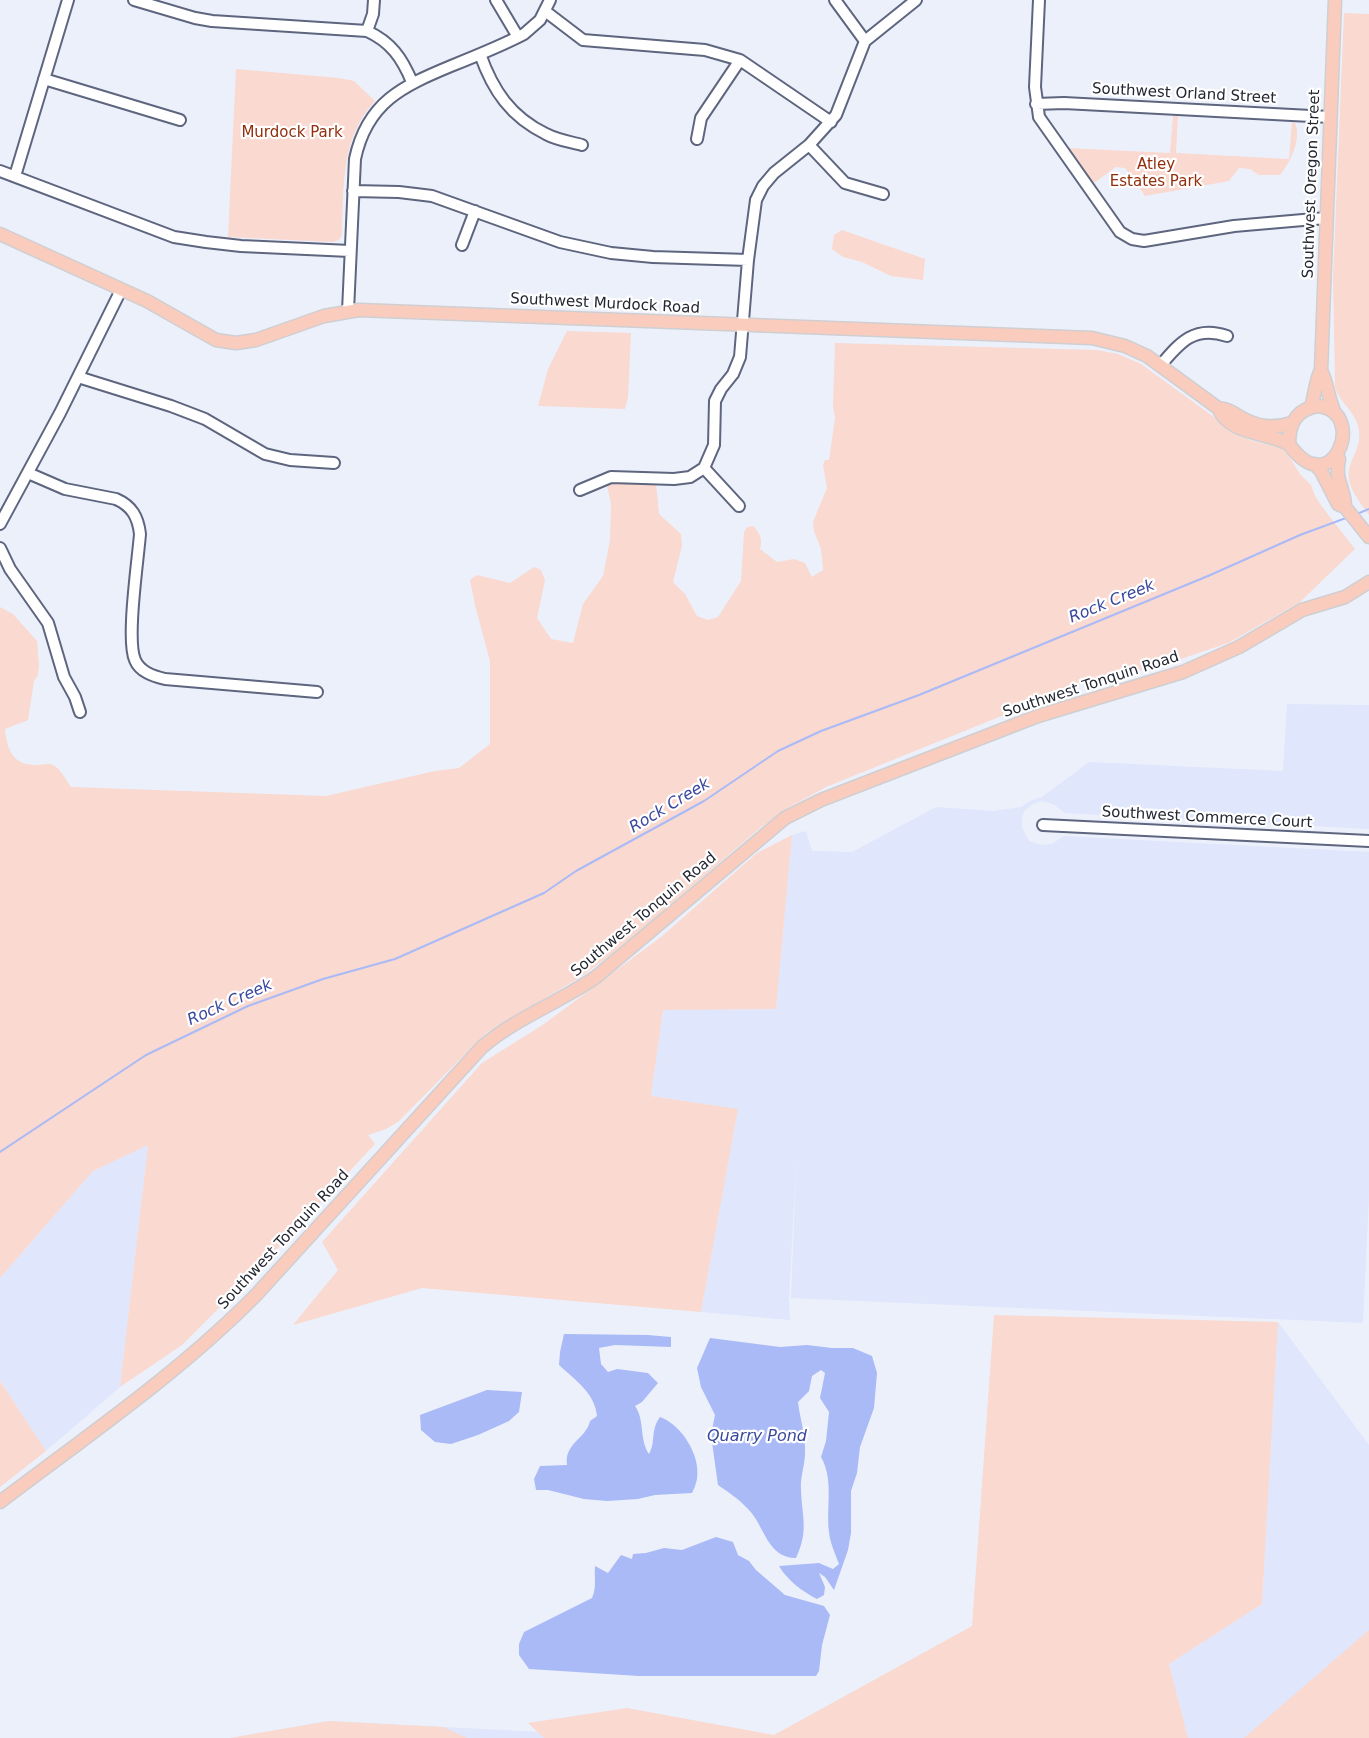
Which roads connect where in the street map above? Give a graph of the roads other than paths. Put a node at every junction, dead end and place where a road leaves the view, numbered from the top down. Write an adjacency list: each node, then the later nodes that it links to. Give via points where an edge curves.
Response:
1 (68, 0): 16 (street)
2 (134, 0): 11 (street, via 212,21)
3 (374, 0): 11 (street)
4 (496, 0): 12 (street)
5 (550, 0): 10 (street)
6 (835, 0): 13 (street)
7 (916, 0): 13 (street)
8 (1039, 0): 18 (street)
9 (1335, 0): 19 (main road, Southwest Oregon Street)
10 (545, 11): 12 (street, via 535,25); 15 (street, via 583,40 705,50)
11 (367, 30): 17 (street, via 398,53)
12 (518, 37): 14 (street)
13 (865, 41): 21 (street, via 841,106)
14 (480, 54): 17 (street); 23 (street, via 499,96 519,118 548,135)
15 (740, 60): 21 (street); 22 (street, via 701,118)
16 (44, 79): 20 (street); 26 (street)
17 (412, 82): 27 (street, via 385,102 368,125 357,150)
18 (1036, 104): 19 (street, Southwest Orland Street); 30 (street, via 1042,124 1109,219 1132,239 1151,241 1234,226)
19 (1330, 117): 30 (main road, Southwest Oregon Street)
20 (180, 120)
21 (831, 122): 24 (street)
22 (697, 139)
23 (582, 145)
24 (809, 145): 28 (street, via 845,183); 34 (street, via 763,186 754,209)
25 (0, 171): 26 (street)
26 (15, 176): 33 (street, via 174,237 241,246)
27 (353, 191): 29 (street, via 432,196); 33 (street)
28 (883, 194)
29 (475, 210): 32 (street); 34 (street, via 560,242 611,253)
30 (1326, 218): 40 (main road, Southwest Oregon Street)
31 (0, 234): 35 (main road, Southwest Murdock Road)
32 (462, 245)
33 (350, 251): 36 (street)
34 (748, 260): 37 (street)
35 (121, 290): 36 (main road, Southwest Murdock Road, via 207,336 231,342 256,340); 41 (street)
36 (348, 311): 37 (main road, Southwest Murdock Road)
37 (742, 325): 39 (main road, Southwest Murdock Road, via 1083,337 1125,346); 50 (street, via 740,357 716,401 714,445)
38 (1227, 336): 39 (street, via 1215,331 1196,334 1182,341)
39 (1161, 365): 43 (main road, Southwest Murdock Road)
40 (1321, 370): 42 (main road, Southwest Oregon Street); 44 (main road, Southwest Oregon Street)
41 (78, 377): 48 (street, via 205,419 265,453); 51 (street)
42 (1311, 407): 44 (main road); 45 (main road, via 1300,412)
43 (1218, 408): 45 (main road, Southwest Murdock Road, via 1268,427); 46 (main road, Southwest Murdock Road, via 1222,417 1237,426)
44 (1333, 408): 47 (main road, Southwest Oregon Street, via 1348,423 1351,436)
45 (1292, 423): 46 (main road)
46 (1289, 444): 49 (main road, Southwest Oregon Street, via 1303,460)
47 (1339, 459): 49 (main road); 54 (main road, Southwest Oregon Street, via 1336,476)
48 (334, 464)
49 (1315, 464): 54 (main road, Southwest Oregon Street, via 1338,504)
50 (704, 468): 52 (street, via 690,477 674,479 611,477); 53 (street)
51 (27, 473): 55 (street); 59 (street, via 65,489 116,499 134,513 140,534 131,642 136,662 148,674 165,679)
52 (580, 490)
53 (739, 506)
54 (1345, 507): 56 (main road, Southwest Oregon Street)
55 (0, 524)
56 (1369, 537)
57 (0, 548): 60 (street, via 48,623 64,677)
58 (1369, 582): 63 (main road, Southwest Tonquin Road, via 1345,597 1302,610 1239,647 1184,672 1038,716 820,800 785,818 596,977 482,1047 226,1325 174,1370)
59 (317, 692)
60 (80, 712)
61 (1043, 825): 62 (street, Southwest Commerce Court)
62 (1369, 841)
63 (0, 1502)

